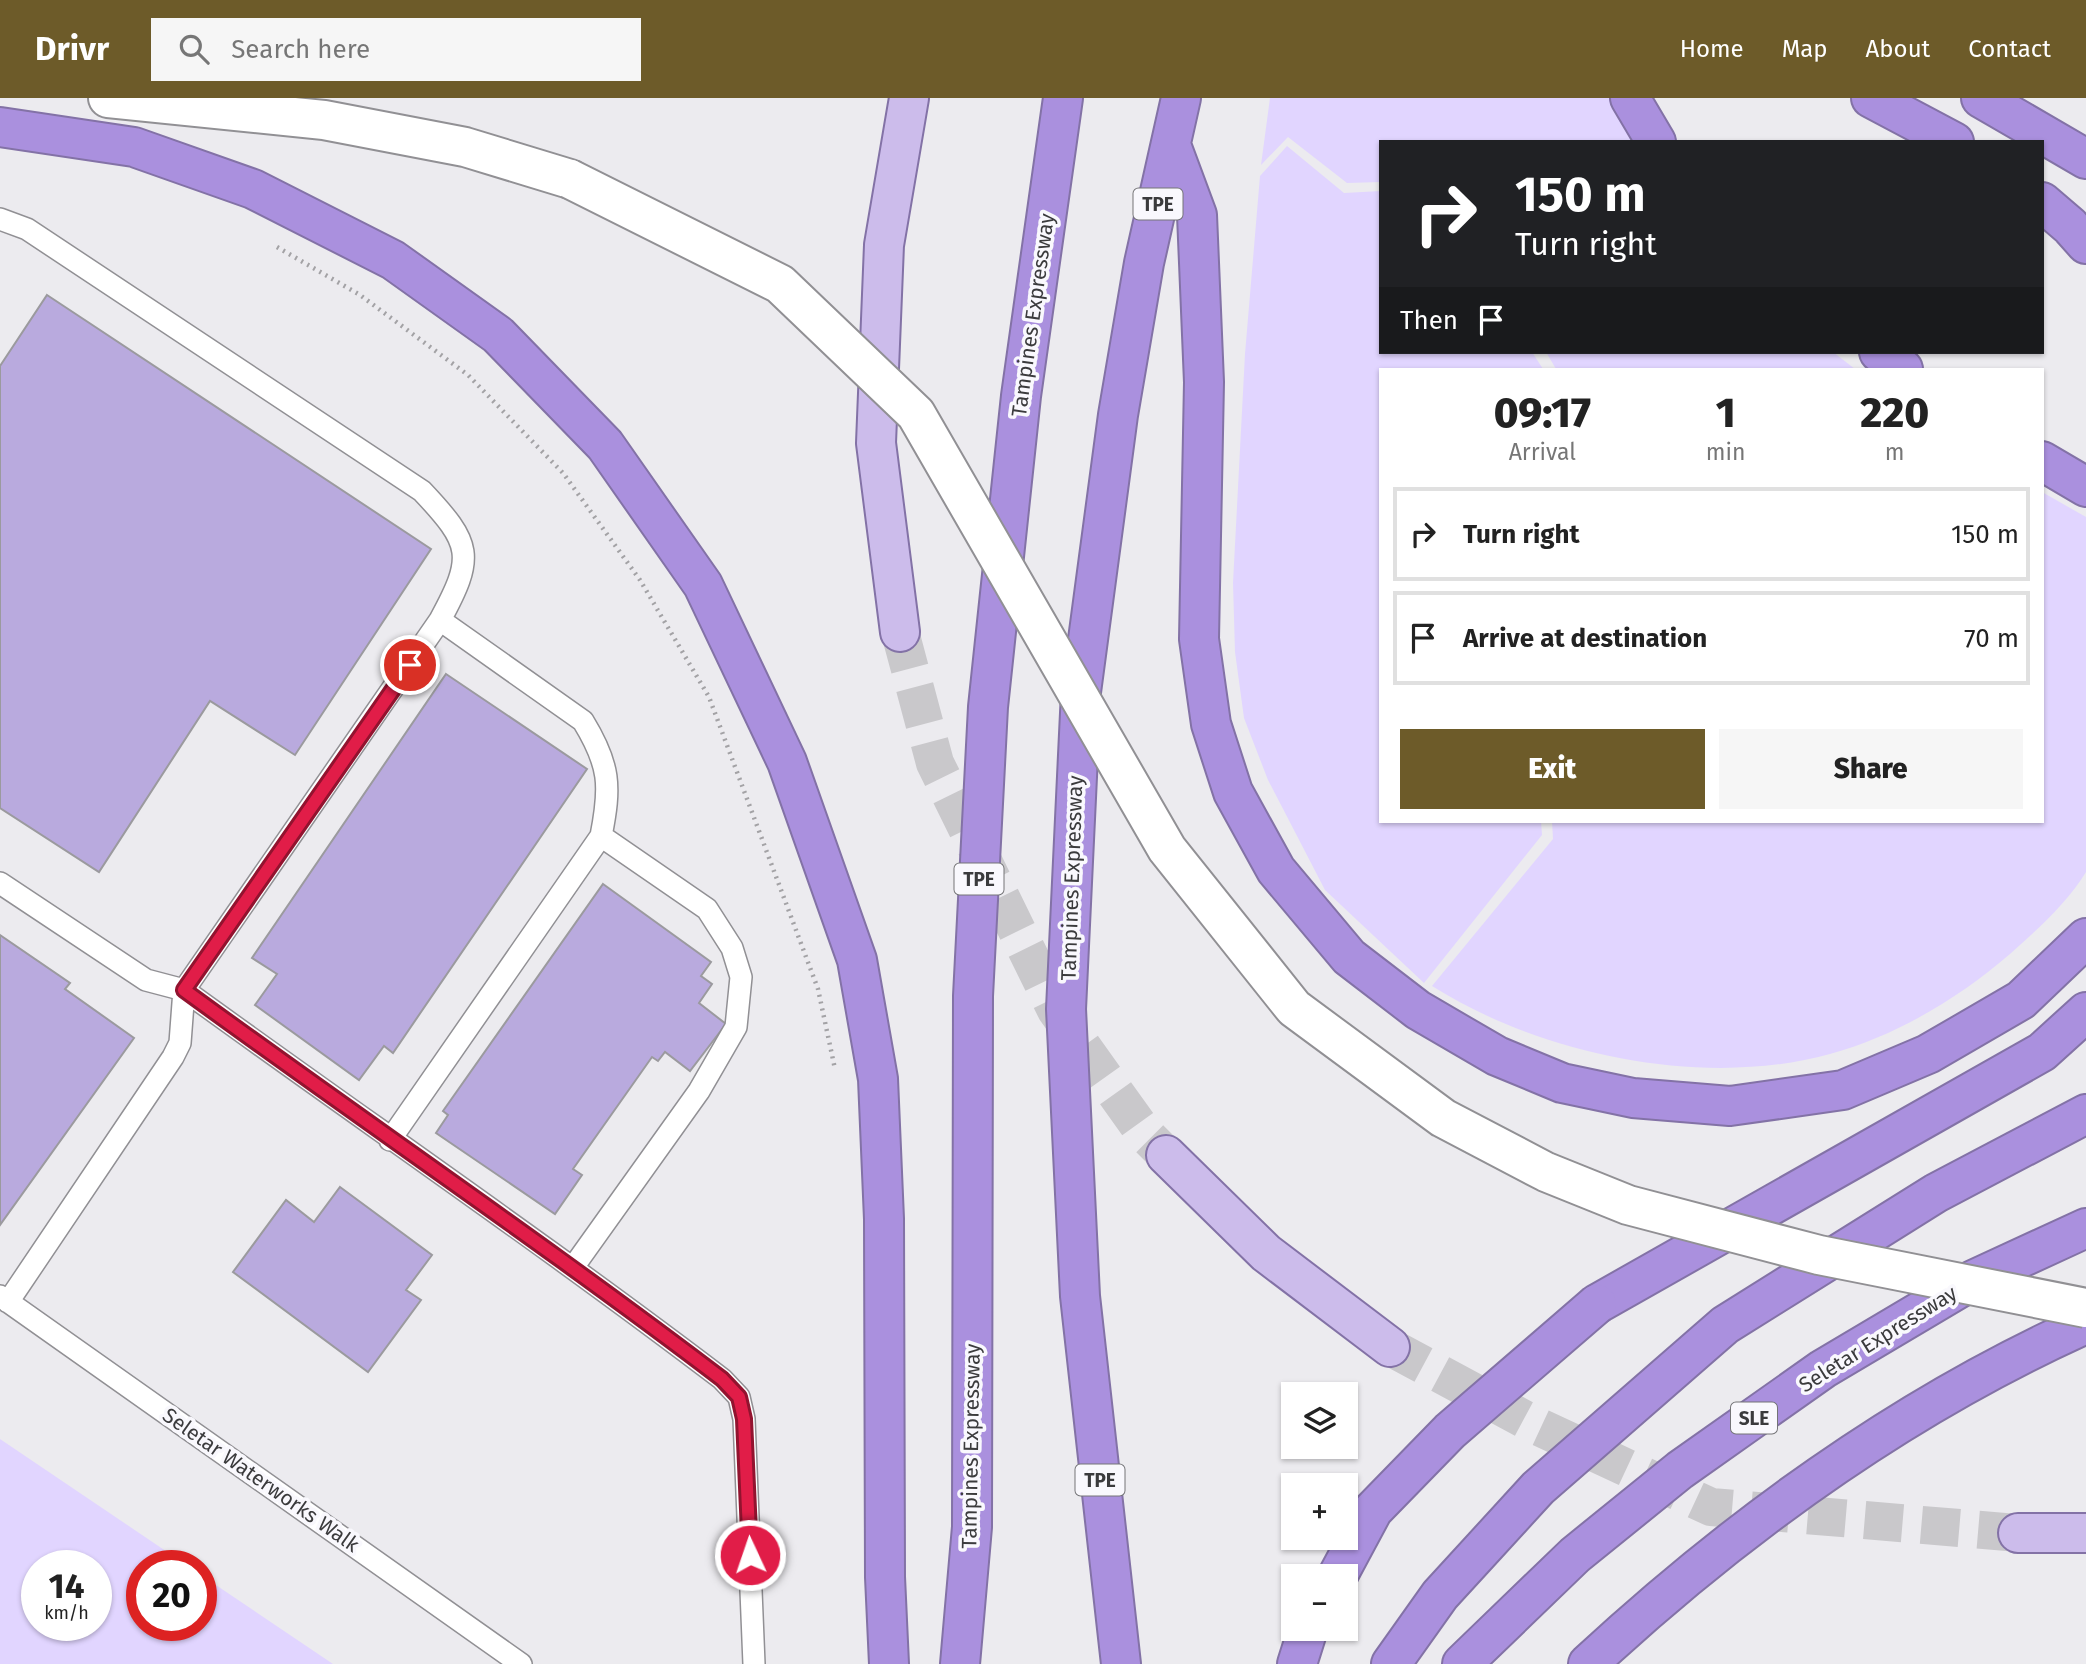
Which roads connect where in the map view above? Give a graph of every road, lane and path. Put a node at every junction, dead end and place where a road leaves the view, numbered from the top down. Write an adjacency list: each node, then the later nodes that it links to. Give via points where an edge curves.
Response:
1 (108, 98): 33 (main road, bridge, via 324,120 465,148 570,179 780,284 916,414 1167,849 1294,1008 1443,1118 1546,1172 1628,1205 1819,1255)
2 (909, 98): 21 (main road, via 884,245 876,443)
3 (1063, 98): 43 (highway, Tampines Expressway / TPE, via 1021,396 988,707 973,996 972,1527)
4 (1181, 98): 11 (highway, Tampines Expressway / TPE)
5 (1630, 98): 9 (highway)
6 (1871, 98): 10 (highway)
7 (1981, 98): 12 (highway)
8 (0, 127): 42 (highway, via 134,147 253,189 393,260 498,335 605,445 703,585 787,762 857,960 876,1066 884,1219)
9 (1656, 140)
10 (1950, 140)
11 (1171, 145): 24 (highway, via 1197,215 1204,382 1199,639 1210,724 1233,792 1276,870 1349,957 1418,1010 1497,1056 1562,1083 1633,1098 1730,1106 1843,1090 1928,1054 2021,1000); 44 (highway, Tampines Expressway / TPE, via 1144,263 1120,402 1081,692 1066,1009 1080,1296)
12 (2086, 159)
13 (2044, 204): 15 (highway)
14 (0, 219): 20 (lane, via 27,229 422,491 452,523 465,550 463,577)
15 (2086, 244)
16 (1881, 354): 17 (highway)
17 (1902, 368)
18 (2044, 462): 19 (highway)
19 (2086, 487)
20 (440, 620): 22 (lane, via 583,721 598,744 609,782); 25 (lane)
21 (900, 632)
22 (601, 836): 28 (lane); 31 (lane, via 707,909 732,948 741,978 736,1027 699,1091)
23 (0, 883): 25 (lane, via 146,980)
24 (2086, 938)
25 (184, 990): 28 (lane); 32 (lane, via 180,1043 173,1057)
26 (2086, 1012): 38 (highway, bridge, via 2042,1052 1597,1304 1450,1431 1373,1510)
27 (2086, 1114): 46 (highway, via 1936,1194 1725,1325 1538,1489 1440,1595)
28 (390, 1140): 31 (lane)
29 (1166, 1156): 35 (main road, via 1266,1253)
30 (2086, 1228): 47 (highway, Seletar Expressway / SLE, via 1973,1280 1824,1370 1735,1431 1574,1555)
31 (574, 1266): 41 (lane, via 722,1379 739,1397 744,1419)
32 (4, 1299): 40 (lane, Seletar Waterworks Walk)
33 (2086, 1308)
34 (2086, 1324): 48 (highway, via 2019,1354 1876,1437 1751,1524)
35 (1390, 1347)
36 (2018, 1533): 37 (main road)
37 (2086, 1533)
38 (1344, 1564)
39 (1304, 1641): 45 (highway)
40 (521, 1664)
41 (754, 1664)
42 (889, 1664)
43 (960, 1664)
44 (1121, 1664)
45 (1297, 1664)
46 (1391, 1664)
47 (1462, 1664)
48 (1588, 1664)

